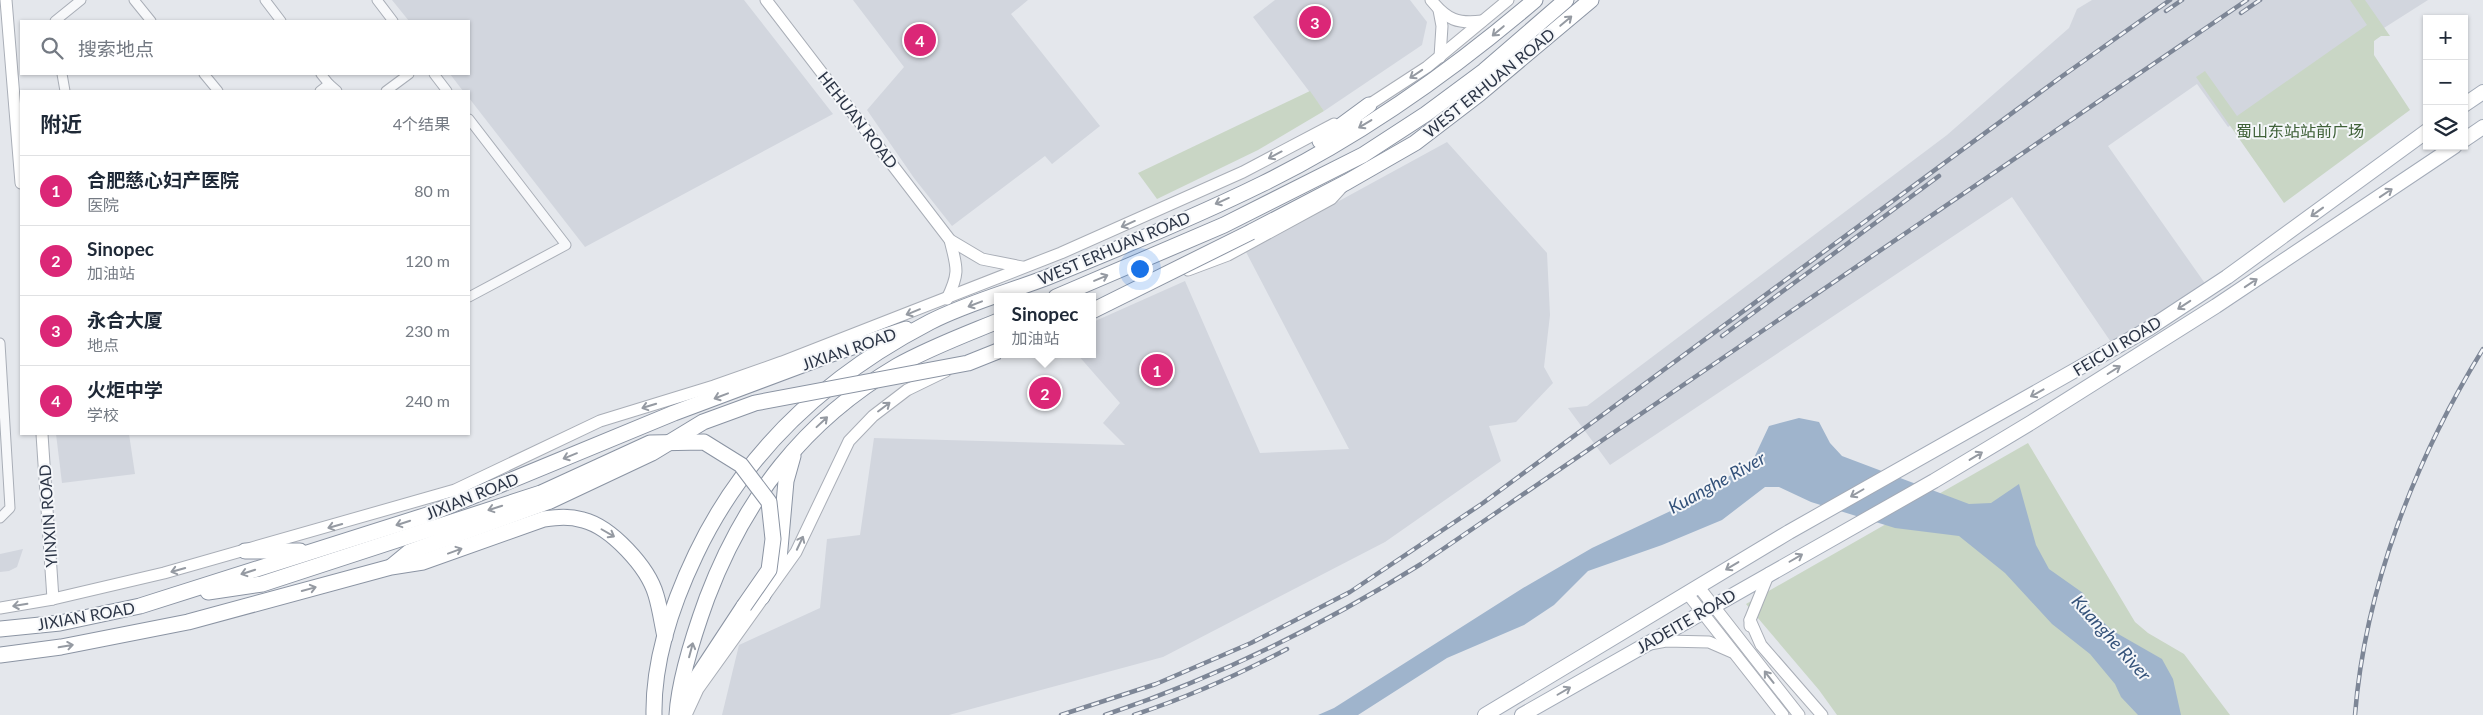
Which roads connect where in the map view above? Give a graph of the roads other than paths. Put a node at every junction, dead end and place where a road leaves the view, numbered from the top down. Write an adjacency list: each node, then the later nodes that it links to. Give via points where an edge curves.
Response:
1 (6, 0): 40 (street)
2 (81, 0): 13 (street)
3 (134, 0): 14 (street)
4 (265, 0): 15 (street)
5 (377, 0): 16 (street)
6 (766, 0): 44 (street, HEHUAN ROAD)
7 (1432, 0): 12 (street)
8 (1508, 0): 17 (street)
9 (1535, 0): 42 (highway, WEST ERHUAN ROAD, one-way to 42, via 1493,36 1412,95)
10 (1566, 0): 39 (highway, WEST ERHUAN ROAD, via 1484,71)
11 (1591, 0): 41 (highway, WEST ERHUAN ROAD, one-way to 11, via 1414,143 1479,94)
12 (1439, 10): 17 (street, via 1462,24); 18 (street, via 1442,26)
13 (56, 20)
14 (150, 20)
15 (280, 20)
16 (392, 20)
17 (1484, 21): 18 (street)
18 (1440, 57): 33 (street, one-way to 33)
19 (62, 75): 25 (street)
20 (205, 75): 26 (street)
21 (322, 75): 24 (street)
22 (409, 75): 29 (street)
23 (435, 75): 30 (street)
24 (329, 84): 27 (street); 28 (street)
25 (65, 90)
26 (217, 90)
27 (321, 90)
28 (336, 90)
29 (387, 90)
30 (446, 90)
31 (2483, 92): 32 (main road)
32 (2468, 102)
33 (1369, 105): 42 (highway); 45 (street, one-way to 45, via 1243,172)
34 (470, 120): 48 (street, via 566,245)
35 (2483, 127): 37 (main road)
36 (2423, 134): 65 (main road, FEICUI ROAD, one-way to 65, via 2227,277 2148,329)
37 (2468, 137)
38 (2449, 150): 64 (main road, FEICUI ROAD, one-way to 38, via 2032,422 2216,306)
39 (1362, 156): 43 (highway); 47 (highway, WEST ERHUAN ROAD, one-way to 39, via 1224,225)
40 (20, 171)
41 (1347, 182): 43 (highway, WEST ERHUAN ROAD); 51 (street, via 1331,199 1228,255)
42 (1263, 184): 46 (highway, WEST ERHUAN ROAD, one-way to 46)
43 (1251, 232): 52 (highway, bridge)
44 (950, 240): 45 (street, via 982,259); 50 (street, via 956,280)
45 (1025, 267): 50 (street)
46 (1006, 293)
47 (1065, 293)
48 (470, 296)
49 (994, 297): 53 (highway, WEST ERHUAN ROAD, one-way to 53)
50 (947, 299): 56 (street, one-way to 56)
51 (1096, 304)
52 (1096, 309)
53 (932, 321): 59 (highway, JIXIAN ROAD); 78 (highway, WEST ERHUAN ROAD, via 843,377 805,406 752,462 708,530 686,574)
54 (994, 324): 61 (highway, one-way to 54, via 841,404 898,366)
55 (0, 343): 63 (street, via 10,508)
56 (827, 344): 59 (highway); 66 (street, one-way to 66, via 714,386 600,421 456,490)
57 (994, 349): 71 (street, one-way to 57, via 796,552 850,441 873,416 907,390)
58 (994, 353): 62 (highway, bridge, via 968,363 755,404 703,422 652,453)
59 (746, 386): 67 (highway, JIXIAN ROAD, one-way to 67, via 427,515)
60 (42, 435): 72 (street, YINXIN ROAD)
61 (799, 444): 71 (highway, via 790,462 786,481 779,560); 84 (highway, one-way to 61, via 700,618 731,541 759,492)
62 (546, 497): 68 (highway, via 409,552); 73 (highway, one-way to 73, via 262,584); 85 (highway, bridge, via 650,444 704,442 741,465 770,502 773,539 769,570 692,684)
63 (0, 518)
64 (1850, 527): 69 (main road, JADEITE ROAD, one-way to 64)
65 (1789, 532): 70 (main road, JADEITE ROAD, one-way to 70)
66 (245, 551): 67 (highway); 72 (street, one-way to 72, via 164,574)
67 (314, 551): 73 (highway, JIXIAN ROAD, one-way to 73)
68 (391, 567): 78 (highway, JIXIAN ROAD, one-way to 78, via 423,562 544,519 566,516 584,520 616,538 641,565 656,593); 82 (highway, JIXIAN ROAD, one-way to 68, via 62,647 188,622)
69 (1769, 573): 75 (main road, JADEITE ROAD); 76 (street)
70 (1692, 589): 75 (street); 86 (main road, JADEITE ROAD)
71 (762, 597): 85 (street)
72 (53, 599): 74 (street, one-way to 74)
73 (162, 599): 77 (highway, JIXIAN ROAD, via 60,623)
74 (0, 608)
75 (1707, 609): 79 (main road, JADEITE ROAD); 80 (street); 81 (street)
76 (1750, 620): 81 (street); 90 (street, via 1761,645)
77 (0, 629)
78 (665, 641): 83 (highway, WEST ERHUAN ROAD)
79 (1646, 644): 80 (street, via 1709,642); 87 (main road, JADEITE ROAD, one-way to 79)
80 (1733, 652): 88 (street)
81 (1750, 653): 89 (street, one-way to 81)
82 (0, 655)
83 (654, 715)
84 (677, 715)
85 (684, 715)
86 (1485, 715)
87 (1522, 715)
88 (1783, 715)
89 (1799, 715)
90 (1822, 715)

